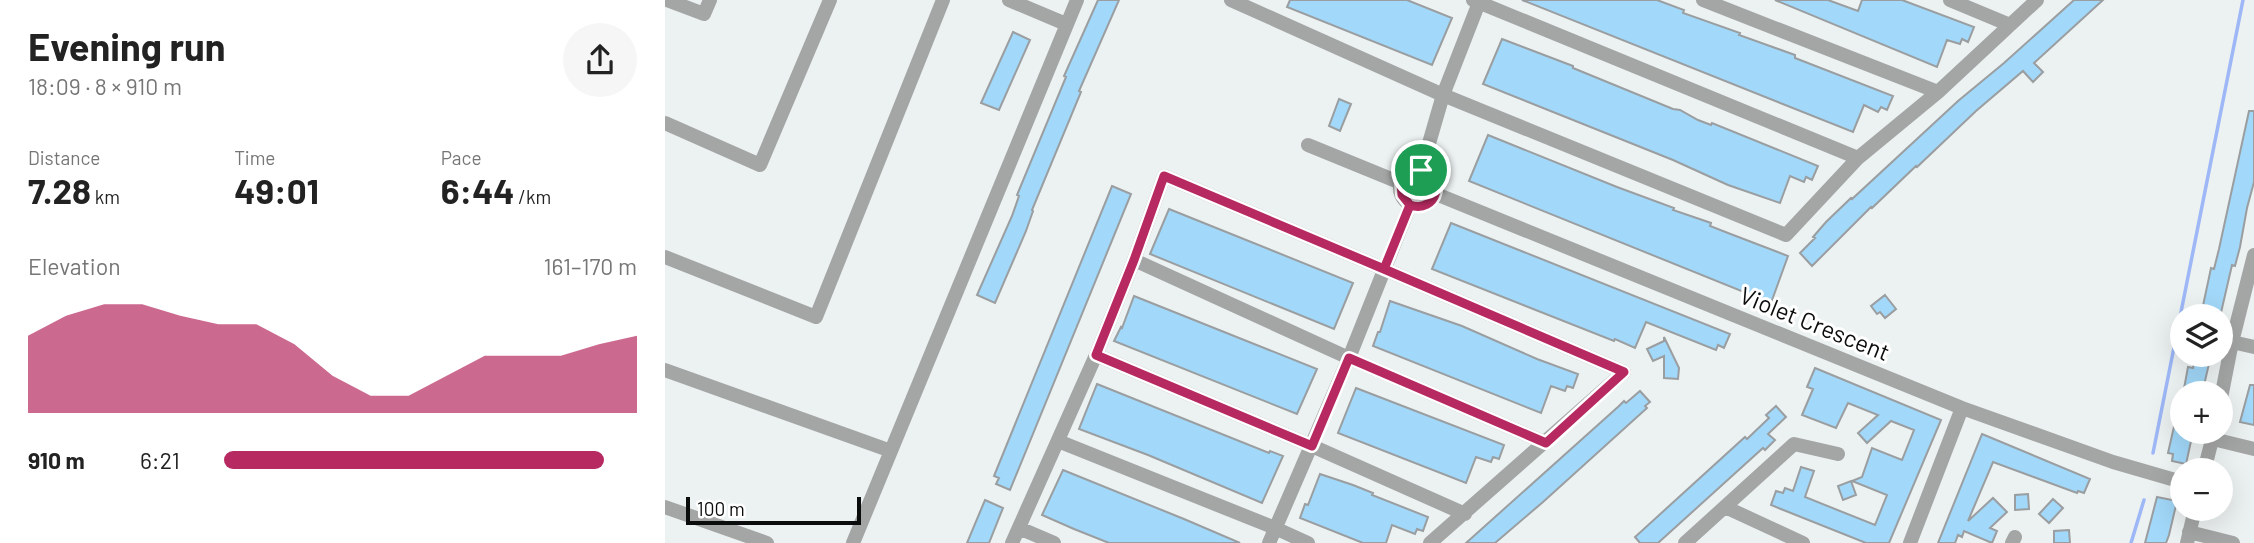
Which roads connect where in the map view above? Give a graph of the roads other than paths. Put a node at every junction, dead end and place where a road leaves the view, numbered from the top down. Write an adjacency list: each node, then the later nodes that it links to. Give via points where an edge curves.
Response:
1 (667, 0): 2 (street, via 704,14)
2 (710, 0)
3 (830, 0): 16 (street, via 761,165)
4 (943, 0): 24 (street, via 816,317)
5 (1009, 0): 12 (street)
6 (1077, 0): 12 (street)
7 (1231, 0): 15 (street)
8 (1703, 0): 14 (street)
9 (1950, 0): 13 (street)
10 (2037, 0): 13 (street)
11 (1477, 1): 15 (street); 18 (street)
12 (1066, 24): 39 (street)
13 (2010, 25): 14 (street)
14 (1938, 92): 18 (street)
15 (1443, 95): 18 (street, via 1786,234); 19 (street)
16 (665, 123)
17 (1308, 145): 20 (street)
18 (1858, 158)
19 (1421, 170): 20 (street, via 1409,173); 21 (street, via 1432,176)
20 (1401, 183): 22 (street, via 1402,195)
21 (1436, 194): 22 (street, via 1422,206); 33 (street, Violet Crescent)
22 (1410, 205): 26 (street)
23 (2254, 256): 27 (street)
24 (665, 257)
25 (1134, 260): 26 (street, via 1164,176); 30 (street); 31 (street)
26 (1384, 269): 31 (street); 36 (street, via 1624,372)
27 (2233, 338)
28 (2233, 342): 29 (street)
29 (2254, 347)
30 (1096, 355): 34 (street); 37 (street)
31 (1349, 358): 36 (street); 37 (street)
32 (665, 370): 39 (street)
33 (1962, 408): 41 (street, Violet Crescent); 58 (street)
34 (1058, 441): 45 (street); 46 (street)
35 (2233, 442): 38 (street)
36 (1546, 443): 44 (street)
37 (1312, 446): 44 (street); 46 (street)
38 (2254, 449)
39 (891, 451): 50 (street)
40 (1838, 454): 43 (street, via 1794,444)
41 (2170, 479)
42 (665, 507): 49 (street)
43 (1725, 507): 48 (street); 56 (street)
44 (1465, 514): 55 (street)
45 (1019, 528): 51 (street); 52 (street)
46 (1275, 528): 53 (street); 54 (street)
47 (2188, 537): 59 (street)
48 (1779, 538): 57 (street)
49 (767, 543)
50 (853, 543)
51 (1012, 543)
52 (1053, 543)
53 (1269, 543)
54 (1308, 543)
55 (1430, 543)
56 (1685, 543)
57 (1803, 543)
58 (1910, 543)
59 (2233, 543)

